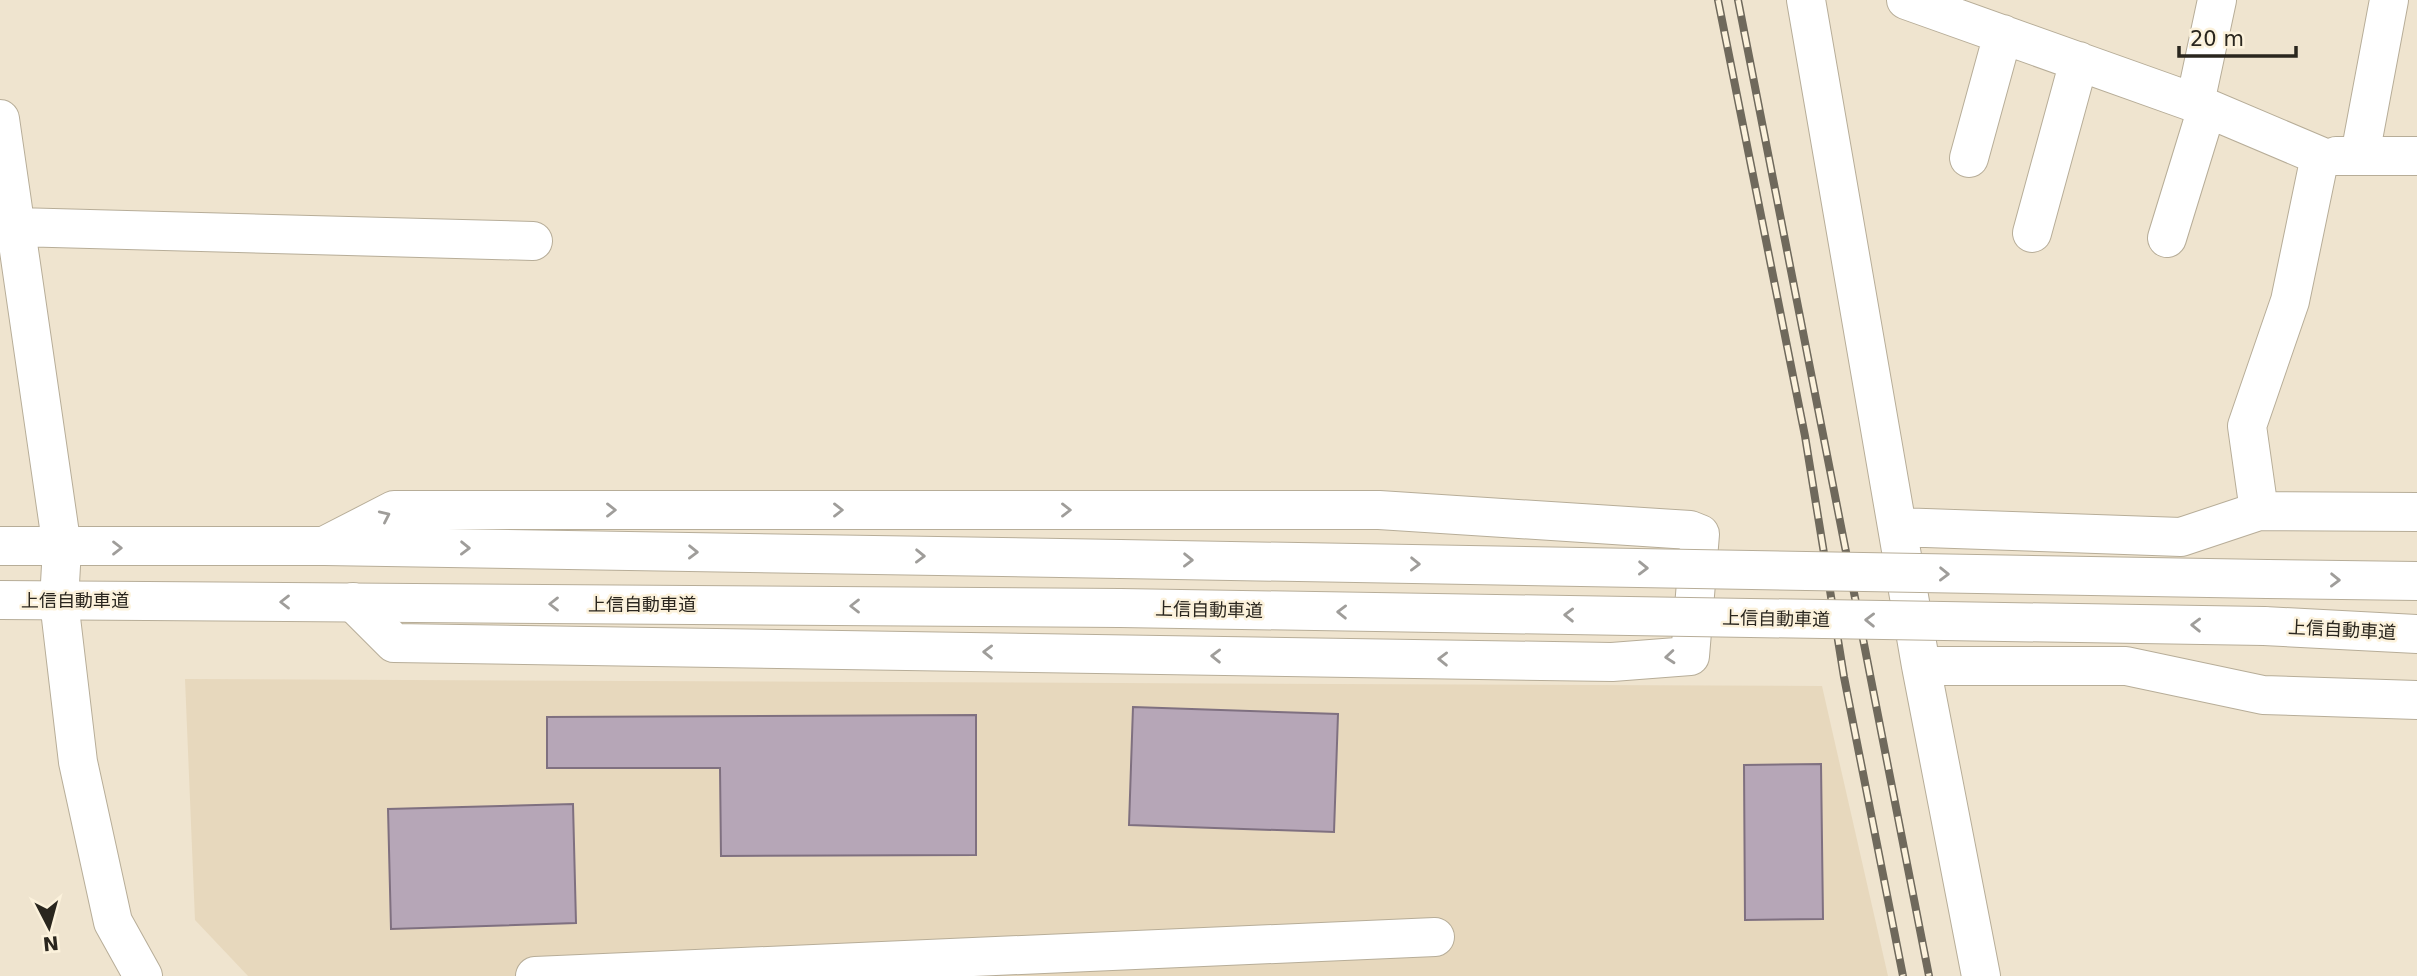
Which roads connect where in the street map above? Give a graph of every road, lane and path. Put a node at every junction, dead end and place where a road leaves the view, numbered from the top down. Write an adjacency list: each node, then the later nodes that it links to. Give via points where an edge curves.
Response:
1 (1806, 0): 19 (main road)
2 (1906, 0): 5 (main road)
3 (2217, 0): 7 (main road)
4 (2389, 0): 9 (main road)
5 (2003, 34): 6 (main road); 12 (main road)
6 (2079, 61): 7 (main road); 14 (main road)
7 (2201, 105): 10 (main road); 15 (main road)
8 (0, 119): 13 (main road)
9 (2360, 155): 10 (main road); 11 (main road)
10 (2320, 156): 17 (main road, via 2290,301 2247,426)
11 (2417, 156)
12 (1969, 158)
13 (16, 227): 16 (main road); 22 (main road)
14 (2032, 233)
15 (2167, 238)
16 (533, 241)
17 (2259, 511): 18 (main road); 19 (main road, via 2181,537)
18 (2417, 512)
19 (1897, 527): 28 (main road)
20 (324, 546): 22 (main road, one-way to 20); 23 (main road, one-way to 23, bridge); 26 (main road, one-way to 26, via 394,510 1379,510 1700,534 1690,656 1612,662 394,643)
21 (0, 547): 22 (main road)
22 (62, 548): 25 (main road)
23 (2417, 581)
24 (0, 600): 25 (main road, 上信自動車道)
25 (59, 601): 26 (main road, 上信自動車道, one-way to 25); 31 (main road, via 78,762 113,922)
26 (353, 603): 27 (main road, 上信自動車道, one-way to 26, bridge, via 2264,626 1120,608)
27 (2417, 634)
28 (1921, 666): 29 (main road, via 2126,666 2263,695); 33 (main road)
29 (2417, 700)
30 (1435, 937): 32 (main road)
31 (143, 976)
32 (535, 976)
33 (1981, 976)

